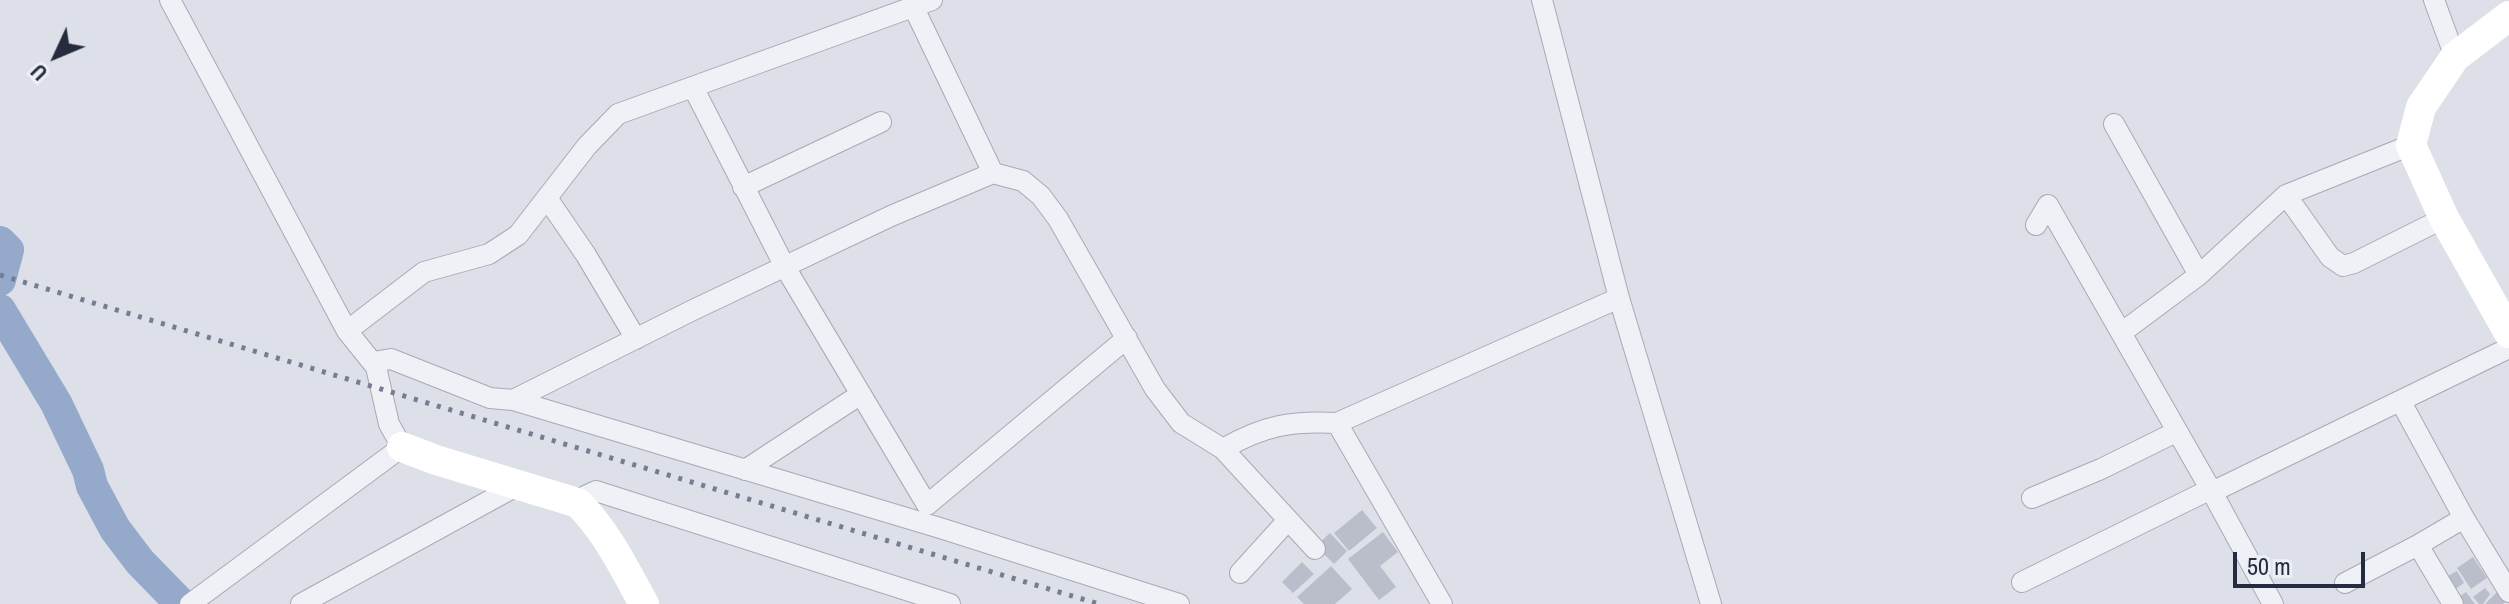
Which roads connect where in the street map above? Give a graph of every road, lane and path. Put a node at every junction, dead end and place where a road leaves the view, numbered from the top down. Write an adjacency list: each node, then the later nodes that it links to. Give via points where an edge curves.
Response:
1 (170, 0): 20 (street)
2 (1542, 0): 19 (street)
3 (2434, 0): 6 (street)
4 (922, 3): 7 (street); 11 (street)
5 (2509, 16): 6 (street)
6 (2455, 57): 10 (street, via 2421,107)
7 (694, 89): 12 (street); 14 (street, via 618,114)
8 (881, 122): 12 (street)
9 (2114, 124): 18 (street)
10 (2411, 145): 13 (street); 15 (street)
11 (993, 173): 17 (street); 23 (street, via 1023,181 1041,196)
12 (743, 187): 17 (street)
13 (2286, 195): 15 (street, via 2330,257 2343,266); 18 (street)
14 (547, 198): 20 (street, via 504,246 424,272); 24 (street)
15 (2444, 218): 22 (street)
16 (2036, 225): 21 (street, via 2048,205)
17 (785, 267): 24 (street); 27 (street)
18 (2199, 275): 21 (street)
19 (1619, 298): 30 (street); 55 (street)
20 (347, 331): 26 (street)
21 (2121, 333): 31 (street)
22 (2509, 333)
23 (1127, 338): 33 (street, via 1181,423); 39 (street)
24 (636, 339): 28 (street)
25 (2509, 348): 29 (street)
26 (373, 362): 28 (street, via 391,359 490,398); 32 (street, via 389,424)
27 (861, 394): 34 (street); 39 (street)
28 (513, 400): 34 (street)
29 (2401, 402): 36 (street); 40 (street)
30 (1337, 423): 33 (street, via 1277,425); 54 (street)
31 (2176, 432): 36 (street); 37 (street)
32 (402, 447): 35 (street); 49 (street)
33 (1223, 449): 41 (street)
34 (745, 470): 42 (street)
35 (520, 484): 38 (street); 50 (street)
36 (2212, 490): 46 (street); 56 (street)
37 (2032, 498)
38 (578, 503): 51 (street, via 609,540); 52 (street, via 596,491)
39 (927, 505): 42 (street)
40 (2464, 518): 43 (street); 48 (street)
41 (1288, 520): 44 (street); 45 (street)
42 (940, 528): 53 (street)
43 (2418, 545): 47 (street); 57 (street)
44 (1315, 549)
45 (1240, 573)
46 (2022, 582)
47 (2345, 583)
48 (2509, 592)
49 (190, 604)
50 (301, 604)
51 (644, 604)
52 (950, 604)
53 (1179, 604)
54 (1442, 604)
55 (1711, 604)
56 (2273, 604)
57 (2453, 604)

